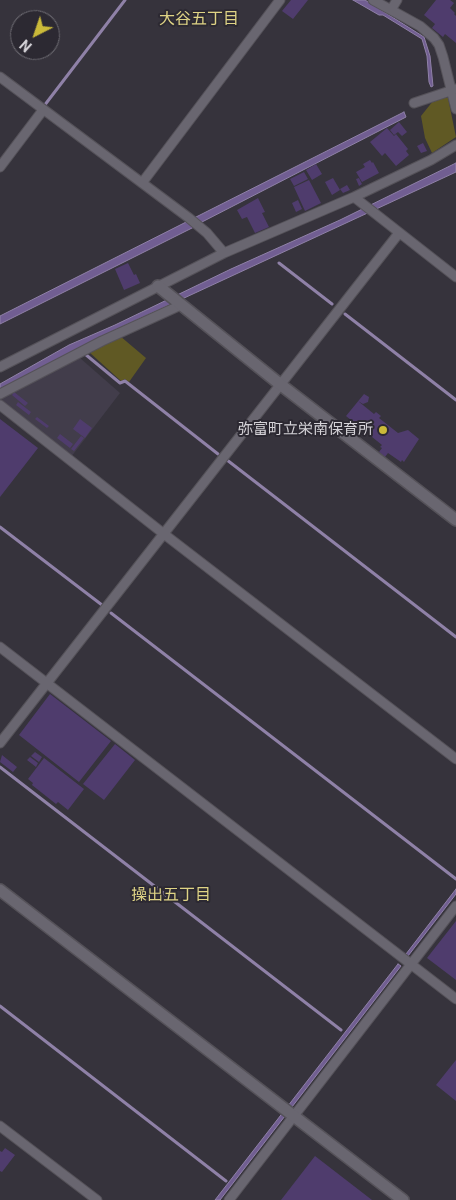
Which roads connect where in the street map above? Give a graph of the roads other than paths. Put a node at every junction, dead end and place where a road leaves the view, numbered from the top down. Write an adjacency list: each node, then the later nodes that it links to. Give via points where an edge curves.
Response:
1 (280, 0): 12 (street)
2 (374, 0): 4 (street)
3 (397, 0): 4 (street)
4 (391, 10): 6 (street, via 434,38 444,57)
5 (0, 77): 9 (street)
6 (454, 90): 7 (street); 8 (street)
7 (414, 103)
8 (456, 109)
9 (43, 110): 11 (street); 12 (street)
10 (456, 145): 13 (street)
11 (0, 167)
12 (142, 183): 15 (street, via 208,233)
13 (354, 196): 14 (street); 15 (street)
14 (399, 233): 16 (street); 20 (street)
15 (224, 253): 17 (street)
16 (456, 277)
17 (158, 286): 18 (street); 19 (street)
18 (181, 304): 20 (street); 21 (street)
19 (0, 367)
20 (281, 385): 23 (street); 24 (street)
21 (0, 394)
22 (0, 405): 24 (street)
23 (456, 520)
24 (164, 534): 26 (street); 28 (street)
25 (0, 647): 26 (street)
26 (47, 684): 27 (street); 31 (street)
27 (0, 744)
28 (456, 759)
29 (0, 890): 33 (street)
30 (456, 906): 31 (street)
31 (411, 964): 32 (street); 33 (street)
32 (456, 999)
33 (294, 1117): 36 (street); 37 (street)
34 (0, 1126): 35 (street)
35 (97, 1200)
36 (229, 1200)
37 (403, 1200)

